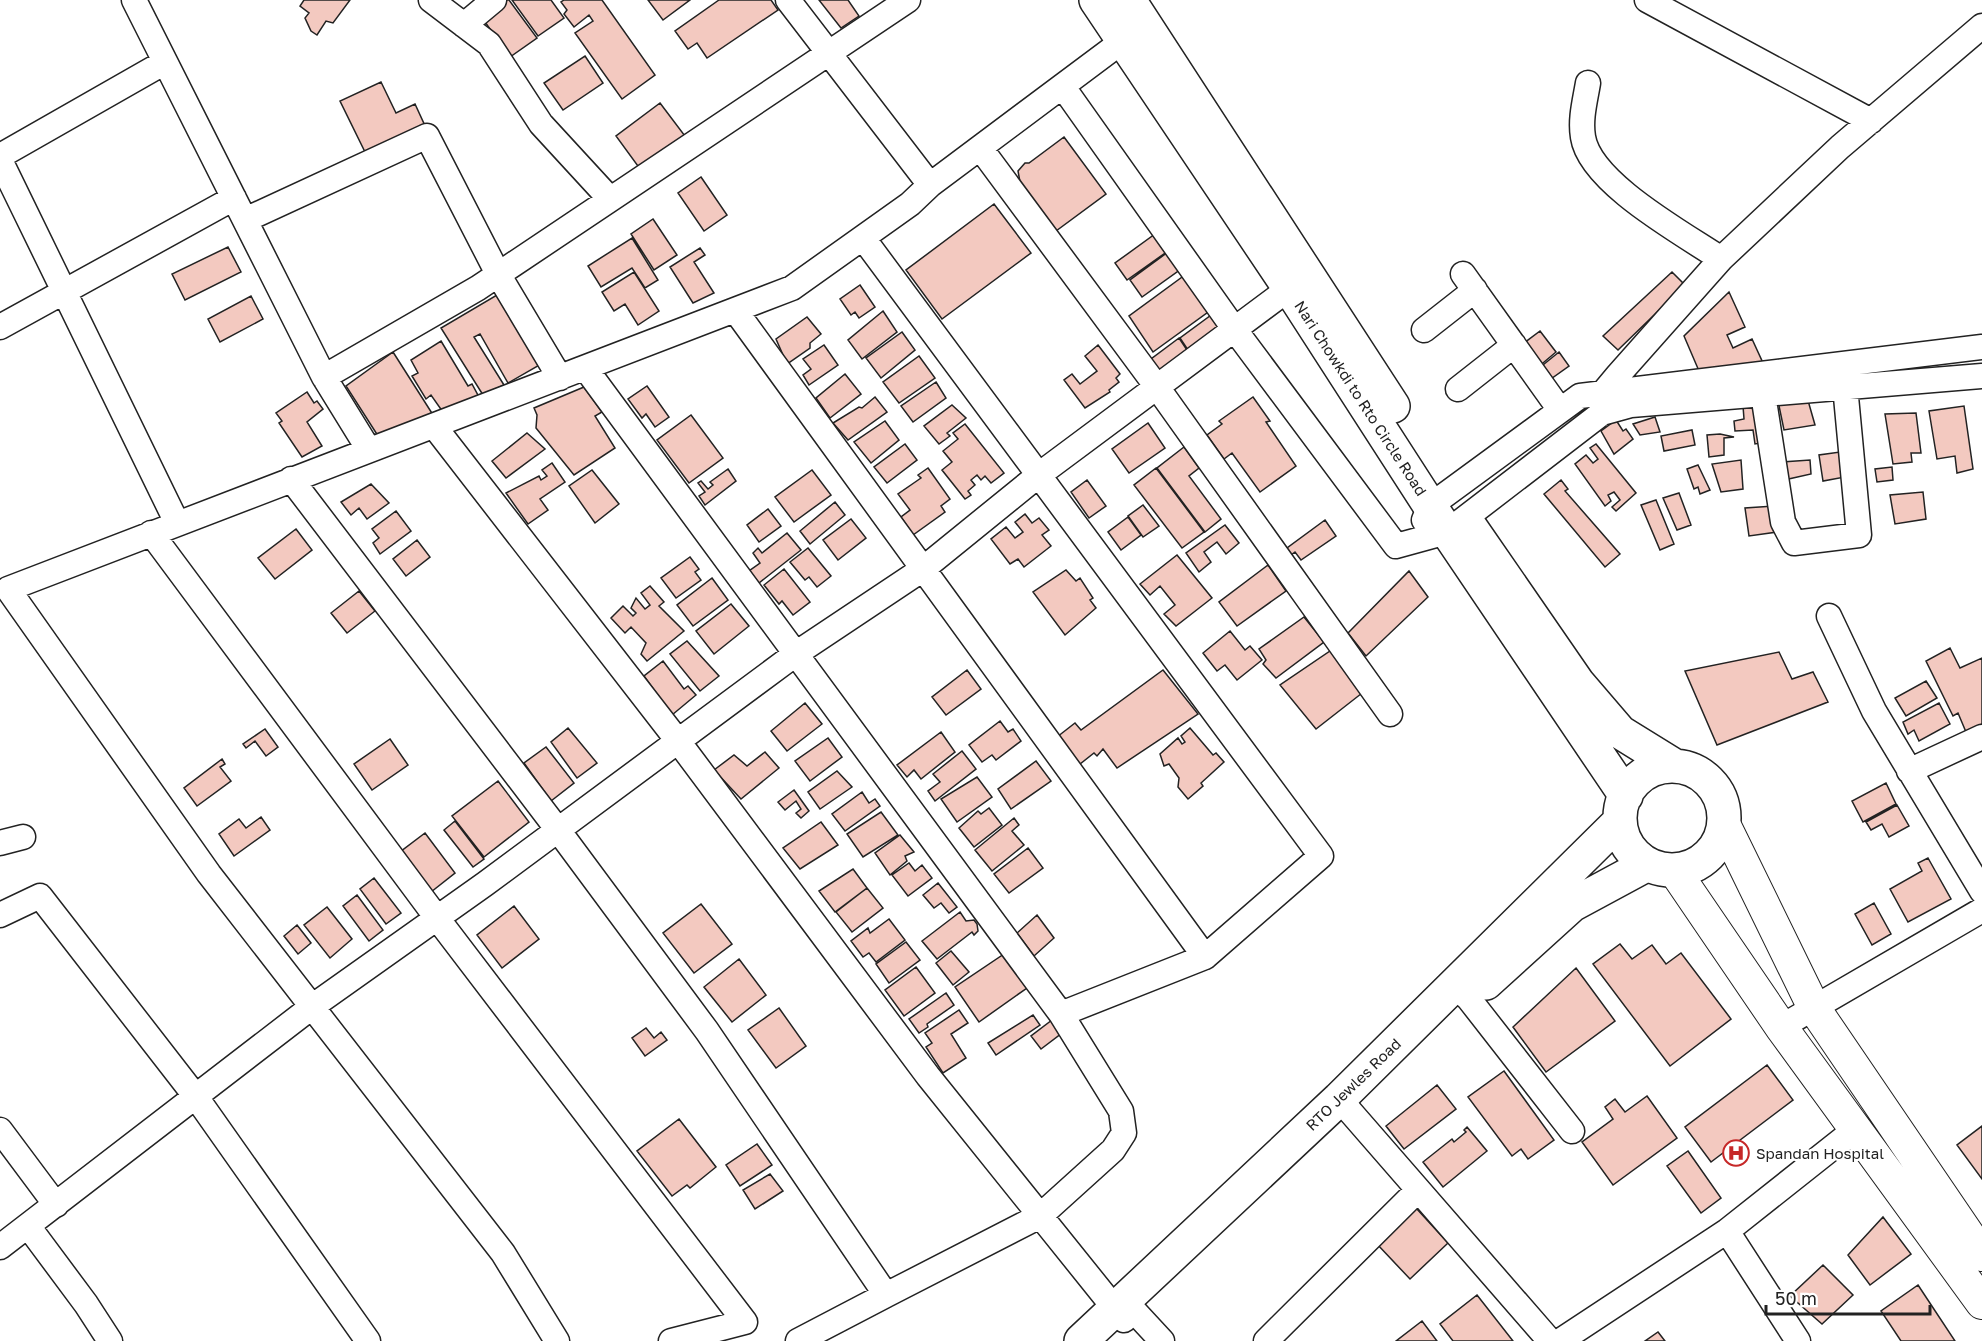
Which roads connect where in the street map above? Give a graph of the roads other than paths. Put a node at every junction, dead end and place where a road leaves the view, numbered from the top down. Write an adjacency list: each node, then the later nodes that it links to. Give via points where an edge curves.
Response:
1 (134, 0): 12 (street)
2 (431, 0): 9 (street)
3 (494, 0): 9 (street)
4 (788, 0): 11 (street)
5 (908, 0): 11 (street)
6 (1096, 0): 8 (highway, Nari Chowkdi to Rto Circle Road)
7 (1647, 0): 15 (street)
8 (1133, 22): 14 (street); 25 (highway, Nari Chowkdi to Rto Circle Road)
9 (464, 25): 20 (street, via 489,44 541,124)
10 (1982, 26): 15 (street)
11 (828, 53): 18 (street); 20 (street)
12 (165, 62): 17 (street); 19 (street)
13 (1588, 83): 23 (street, via 1583,139 1592,161 1617,188)
14 (1063, 87): 16 (street); 29 (street)
15 (1871, 121): 23 (street)
16 (981, 149): 18 (street); 39 (street)
17 (0, 158): 26 (street)
18 (930, 185): 22 (street)
19 (234, 198): 21 (street); 26 (street)
20 (610, 199): 24 (street)
21 (245, 220): 24 (street, via 427,136); 35 (street)
22 (862, 238): 27 (street, via 792,288); 45 (street)
23 (1721, 259): 41 (street)
24 (498, 274): 35 (street); 36 (street)
25 (1299, 281): 29 (street); 47 (highway, Nari Chowkdi to Rto Circle Road)
26 (63, 290): 28 (street); 48 (street)
27 (735, 310): 33 (street); 50 (street)
28 (0, 327)
29 (1235, 330): 39 (street); 47 (street, via 1393,544 1396,546)
30 (1424, 330): 31 (street, via 1469,282)
31 (1514, 345): 40 (street); 42 (street)
32 (1982, 347): 37 (street)
33 (585, 369): 36 (street); 53 (street)
34 (1982, 376): 38 (street)
35 (324, 377): 44 (street)
36 (560, 378): 43 (street)
37 (1763, 383): 38 (street); 38 (street, via 1783,522 1794,543 1859,535); 41 (street, via 1631,405)
38 (1845, 386)
39 (1157, 387): 45 (street); 55 (street)
40 (1458, 389)
41 (1602, 403): 42 (street, via 1580,396); 47 (street)
42 (1560, 410): 47 (street)
43 (434, 426): 44 (street); 57 (street)
44 (369, 450): 46 (street)
45 (1040, 474): 50 (street); 70 (street, via 1321,856)
46 (291, 479): 48 (street); 62 (street)
47 (1441, 518): 54 (highway, Nari Chowkdi to Rto Circle Road, via 1516,612)
48 (177, 523): 49 (street)
49 (151, 533): 51 (street); 69 (street)
50 (923, 569): 53 (street); 70 (street)
51 (4, 590): 72 (street, via 209,874)
52 (1829, 616): 59 (street, via 1874,711)
53 (797, 653): 57 (street); 74 (street)
54 (1568, 689): 58 (highway, via 1620,732); 60 (highway, Nari Chowkdi to Rto Circle Road)
55 (1390, 714)
56 (1982, 737): 59 (street)
57 (678, 741): 62 (street); 83 (street, via 928,1076)
58 (1675, 766): 60 (highway, via 1658,768 1642,776); 61 (highway, via 1692,769 1717,791 1724,807)
59 (1909, 771): 66 (street)
60 (1623, 809): 65 (highway, via 1624,838 1634,853); 71 (highway, RTO Jewles Road)
61 (1724, 824): 65 (highway, via 1711,854 1697,864); 73 (main road)
62 (558, 830): 69 (street); 88 (street, via 707,1031)
63 (23, 837): 64 (street)
64 (0, 843)
65 (1661, 867): 71 (highway, RTO Jewles Road, via 1572,905); 75 (main road)
66 (1982, 891)
67 (1982, 910): 73 (street)
68 (0, 915): 76 (street, via 40,896)
69 (437, 918): 72 (street); 91 (street)
70 (1205, 957): 74 (street)
71 (1462, 992): 77 (highway, RTO Jewles Road); 80 (street); 90 (highway, RTO Jewles Road, via 1339,1099)
72 (313, 1006): 76 (street); 94 (street, via 503,1253)
73 (1814, 1008): 75 (street); 87 (main road)
74 (1061, 1014): 83 (street, via 1121,1111 1124,1133 1113,1150)
75 (1781, 1027): 78 (main road)
76 (196, 1097): 82 (street); 93 (street)
77 (1348, 1109): 81 (street); 90 (highway, RTO Jewles Road)
78 (1857, 1128): 85 (street); 89 (main road)
79 (0, 1130): 82 (street)
80 (1572, 1131)
81 (1418, 1190): 99 (street); 100 (street)
82 (57, 1204): 84 (street)
83 (1040, 1216): 88 (street); 90 (street)
84 (28, 1226): 86 (street); 92 (street)
85 (1727, 1231): 101 (street); 102 (street)
86 (0, 1247)
87 (1982, 1255)
88 (886, 1295): 96 (street)
89 (1982, 1303)
90 (1120, 1316): 97 (highway, RTO Jewles Road); 98 (street)
91 (751, 1332): 95 (street)
92 (110, 1341)
93 (368, 1341)
94 (557, 1341)
95 (671, 1341)
96 (798, 1341)
97 (1081, 1341)
98 (1162, 1341)
99 (1266, 1341)
100 (1550, 1341)
101 (1560, 1341)
102 (1798, 1341)

